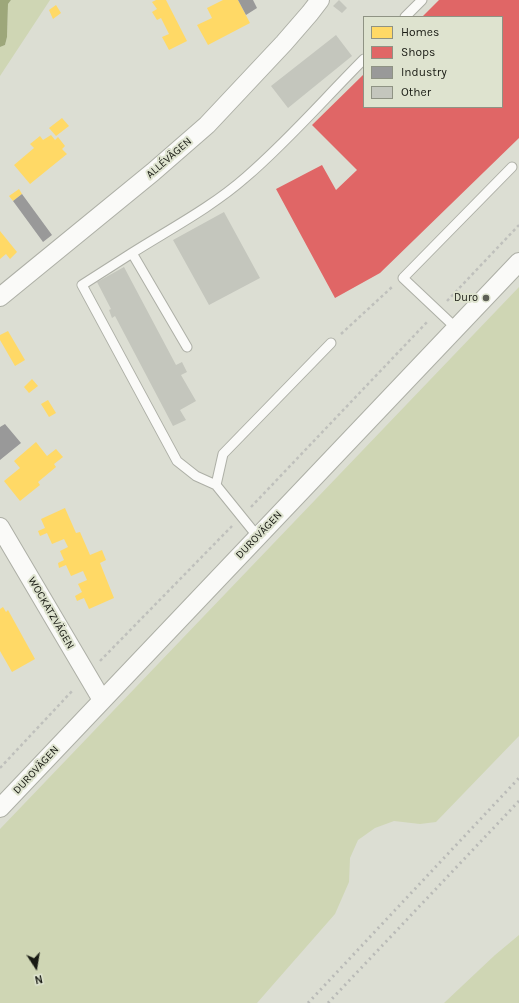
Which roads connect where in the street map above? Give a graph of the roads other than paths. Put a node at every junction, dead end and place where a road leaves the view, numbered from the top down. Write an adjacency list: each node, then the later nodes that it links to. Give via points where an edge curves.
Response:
1 (320, 0): 8 (street, ALLÉVÄGEN, via 284,43 207,125 154,172)
2 (422, 0): 3 (lane)
3 (406, 16)
4 (363, 60): 6 (lane, via 296,130 245,178 214,201)
5 (512, 168): 9 (lane, via 403,278)
6 (132, 253): 11 (lane); 12 (lane, via 82,285 177,461 196,476)
7 (519, 262): 9 (street, DUROVÄGEN)
8 (0, 297)
9 (456, 328): 14 (street, DUROVÄGEN)
10 (331, 343): 12 (lane, via 223,454)
11 (187, 347)
12 (216, 485): 14 (lane)
13 (0, 527): 15 (street, WOCKATZVÄGEN)
14 (258, 537): 15 (street, DUROVÄGEN)
15 (102, 700): 16 (street, DUROVÄGEN)
16 (0, 808)

